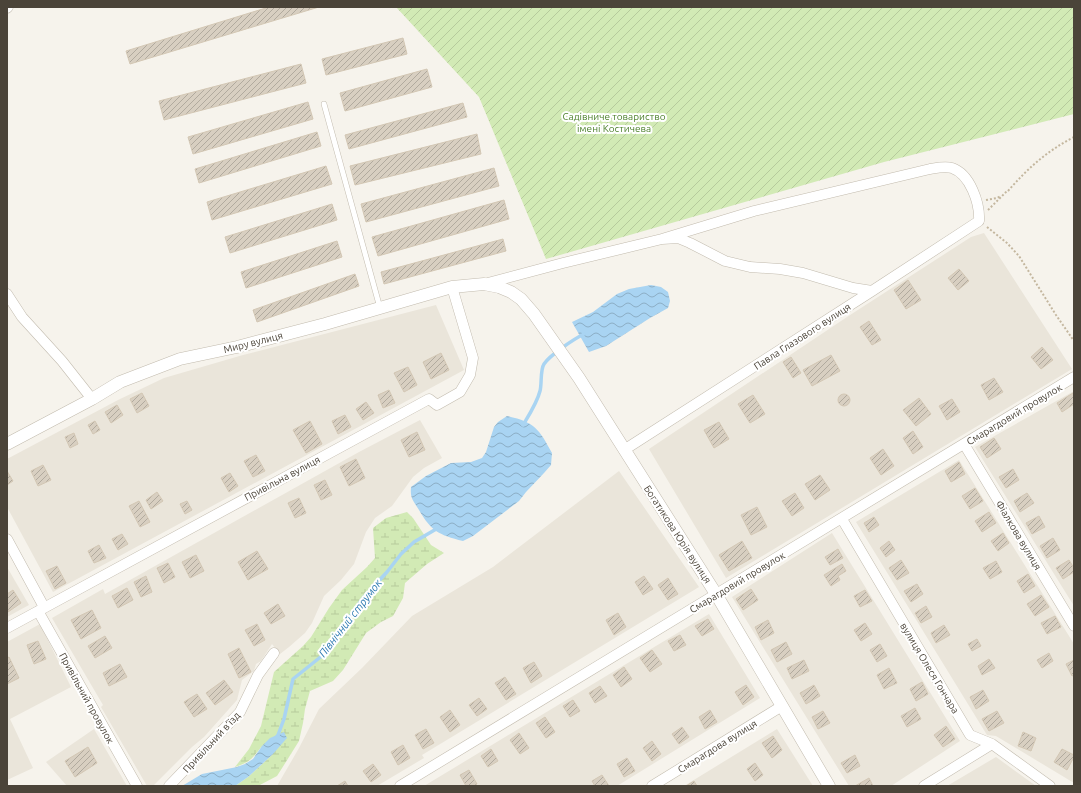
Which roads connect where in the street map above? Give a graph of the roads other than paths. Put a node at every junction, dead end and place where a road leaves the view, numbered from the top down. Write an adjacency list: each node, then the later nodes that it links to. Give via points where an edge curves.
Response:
1 (324, 104): 8 (lane)
2 (662, 239): 3 (street); 5 (street, via 678,238 725,260 750,267 804,273); 5 (street, Павла Глазового вулиця, via 754,211 930,169 950,168 959,171 967,179 975,195 979,221)
3 (484, 284): 4 (street, Миру вулиця); 6 (street, Миру вулиця, via 499,286)
4 (452, 287): 8 (street, Миру вулиця); 17 (street, Привільна вулиця, via 472,358 470,375 460,392 437,405 429,399)
5 (872, 291): 13 (street, Павла Глазового вулиця)
6 (511, 292): 13 (street, Богатикова Юрія вулиця, via 534,314 579,378)
7 (7, 294): 10 (street, via 22,317)
8 (380, 309): 10 (street, Миру вулиця, via 237,347 180,359 120,382)
9 (1074, 378): 12 (street, Смарагдовий провулок)
10 (92, 399): 11 (street, Миру вулиця)
11 (7, 444)
12 (964, 444): 14 (street, Смарагдовий провулок); 18 (street, Фіалкова вулиця)
13 (624, 450): 16 (street, Богатикова Юрія вулиця)
14 (842, 519): 16 (street, Смарагдовий провулок); 22 (street, вулиця Олеся Гончара, via 970,735)
15 (7, 539): 17 (street, Привільний провулок)
16 (716, 594): 21 (street, Богатикова Юрія вулиця); 25 (street, Смарагдовий провулок)
17 (41, 609): 19 (street, Привільна вулиця); 23 (street, Привільний провулок)
18 (1074, 626)
19 (7, 628)
20 (274, 653): 24 (street, Привільний в’їзд, via 258,675 240,712)
21 (782, 706): 26 (street, Смарагдова вулиця); 27 (street, Богатикова Юрія вулиця)
22 (992, 744): 28 (street); 29 (street, вулиця Олеся Гончара)
23 (137, 786)
24 (169, 786)
25 (400, 786)
26 (652, 786)
27 (829, 786)
28 (924, 786)
29 (1050, 786)

